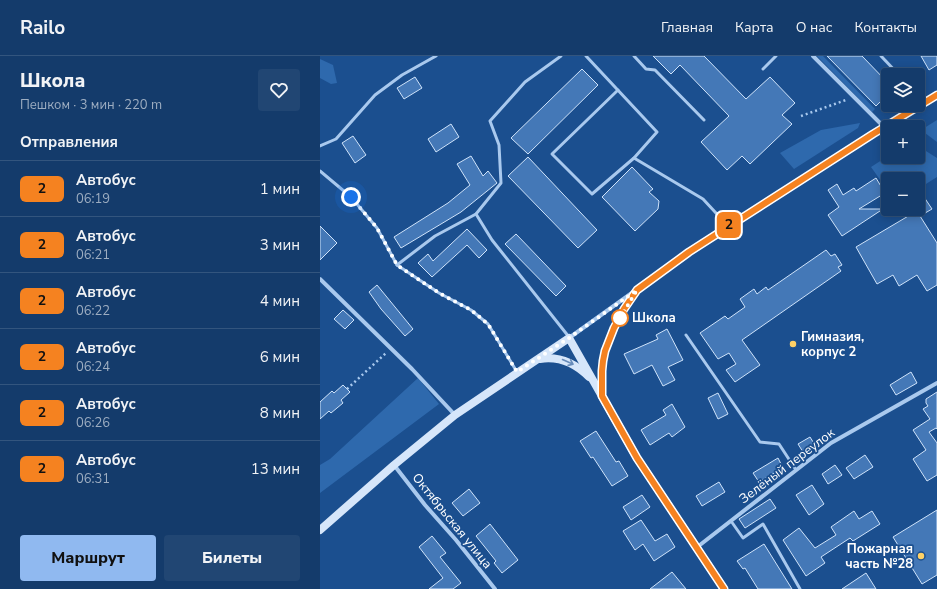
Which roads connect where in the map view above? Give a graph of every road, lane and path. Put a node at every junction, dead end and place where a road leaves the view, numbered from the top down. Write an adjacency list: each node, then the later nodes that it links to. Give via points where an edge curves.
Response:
1 (436, 56): 19 (lane, via 402,74 375,95 336,139)
2 (561, 56): 22 (lane, via 525,82 490,122 499,145 501,183)
3 (586, 56): 10 (lane)
4 (634, 56): 15 (lane, via 646,69 655,70)
5 (776, 56): 9 (lane)
6 (813, 56): 12 (street)
7 (881, 56): 8 (lane)
8 (892, 68)
9 (763, 69)
10 (618, 90): 20 (lane, via 657,132); 20 (lane, via 552,154 592,194)
11 (937, 96): 13 (street)
12 (853, 97): 14 (path); 17 (street)
13 (926, 102): 16 (street)
14 (802, 116)
15 (704, 120)
16 (897, 120)
17 (881, 125)
18 (881, 130): 23 (street)
19 (320, 146)
20 (634, 158): 23 (lane, via 703,199)
21 (320, 171): 24 (lane, via 351,197 372,221)
22 (476, 214): 24 (lane, via 435,236); 28 (lane, via 492,240)
23 (728, 226): 26 (street)
24 (397, 265): 31 (lane, via 439,293 471,310 488,324)
25 (320, 279): 29 (street)
26 (637, 290): 28 (street); 35 (street, via 614,328 605,351)
27 (686, 335): 38 (lane, via 760,442 779,444)
28 (569, 338): 30 (street); 33 (street)
29 (391, 348): 34 (path); 36 (street)
30 (535, 360): 31 (street); 33 (street, one-way to 33, via 562,360 583,370)
31 (517, 372): 36 (street)
32 (937, 382): 38 (street, Зелёный переулок, via 831,443)
33 (595, 383): 35 (street)
34 (347, 389)
35 (602, 396): 41 (street, via 637,458)
36 (455, 415): 37 (street)
37 (394, 465): 40 (street); 42 (street, Октябрьская улица)
38 (796, 470): 39 (street, Зелёный переулок)
39 (731, 521): 41 (street, Зелёный переулок); 44 (lane, via 743,538 763,524)
40 (320, 530)
41 (696, 548): 43 (street)
42 (494, 589)
43 (724, 589)
44 (800, 589)

